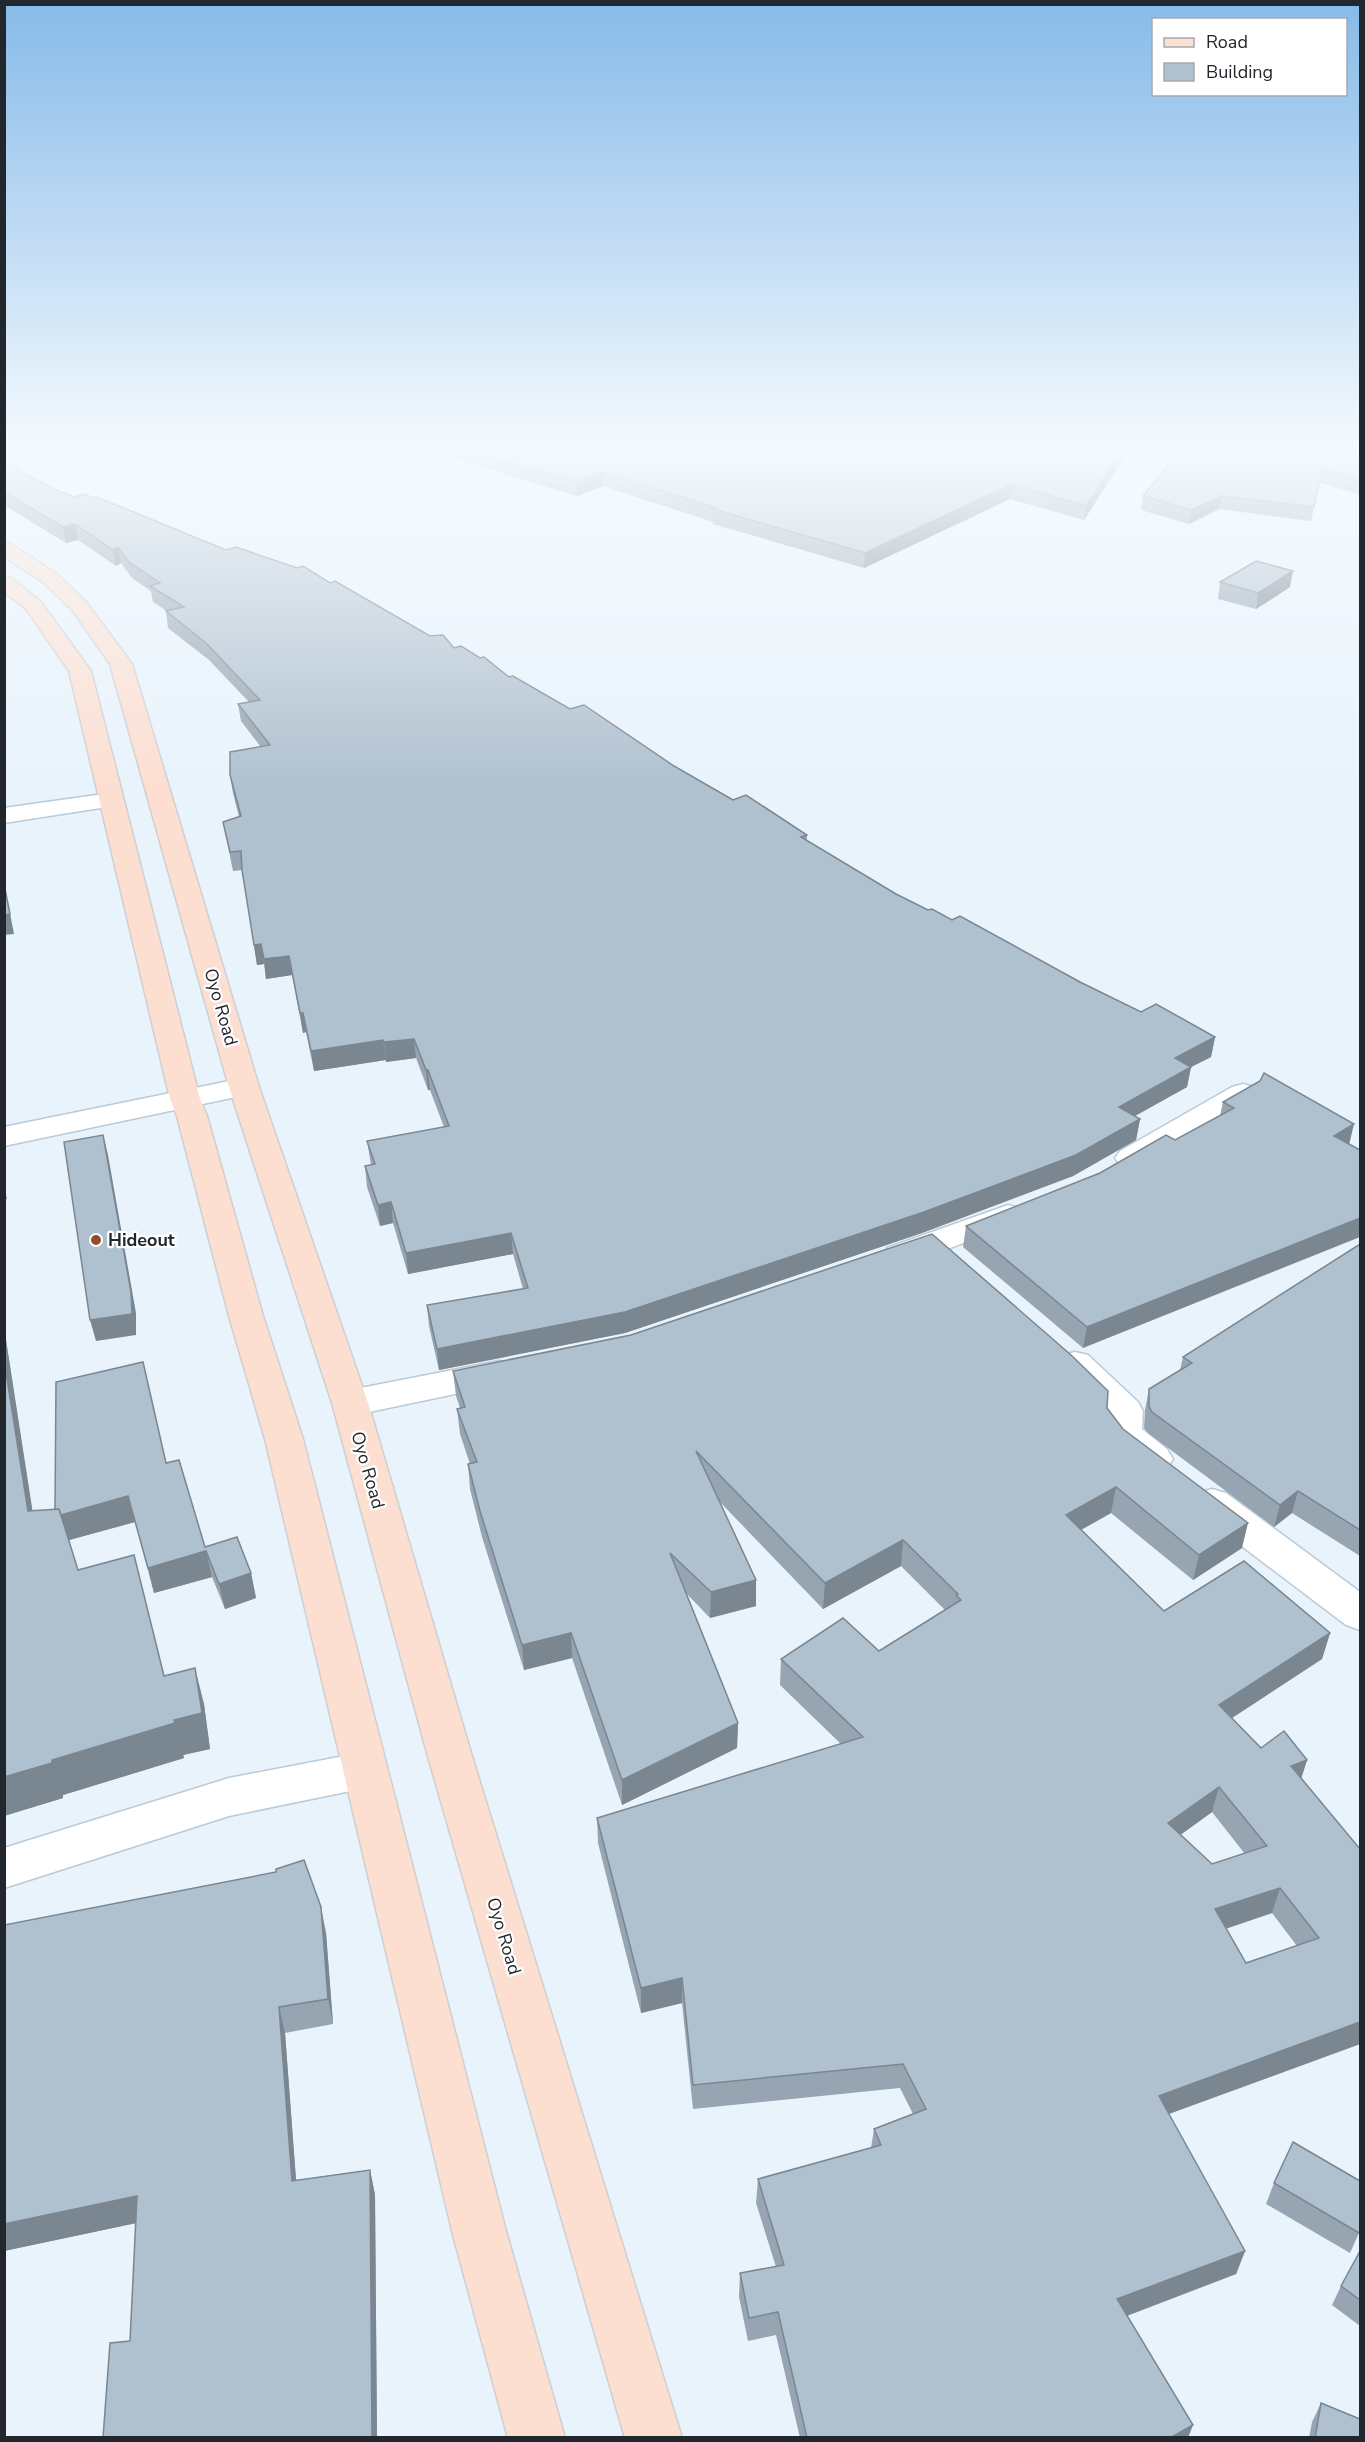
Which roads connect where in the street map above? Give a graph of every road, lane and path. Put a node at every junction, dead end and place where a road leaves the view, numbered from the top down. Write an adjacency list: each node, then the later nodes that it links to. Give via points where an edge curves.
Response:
1 (22, 561): 5 (main road, Oyo Road, via 79,606 121,664)
2 (4, 582): 3 (main road, via 33,605 80,671)
3 (111, 800): 4 (street); 7 (main road)
4 (4, 816)
5 (244, 1087): 7 (street); 14 (main road, Oyo Road)
6 (1243, 1093): 9 (street)
7 (185, 1099): 8 (street); 16 (main road, via 284,1439)
8 (4, 1137)
9 (1105, 1173)
10 (1031, 1206): 11 (street, via 948,1255)
11 (867, 1266)
12 (1047, 1340): 15 (street, via 1125,1411 1123,1432 1133,1444)
13 (527, 1367): 14 (street)
14 (350, 1404): 19 (main road, Oyo Road, via 452,1764)
15 (1360, 1614)
16 (365, 1770): 17 (street, via 229,1797); 18 (main road, via 479,2231)
17 (4, 1868)
18 (537, 2438)
19 (654, 2438)

